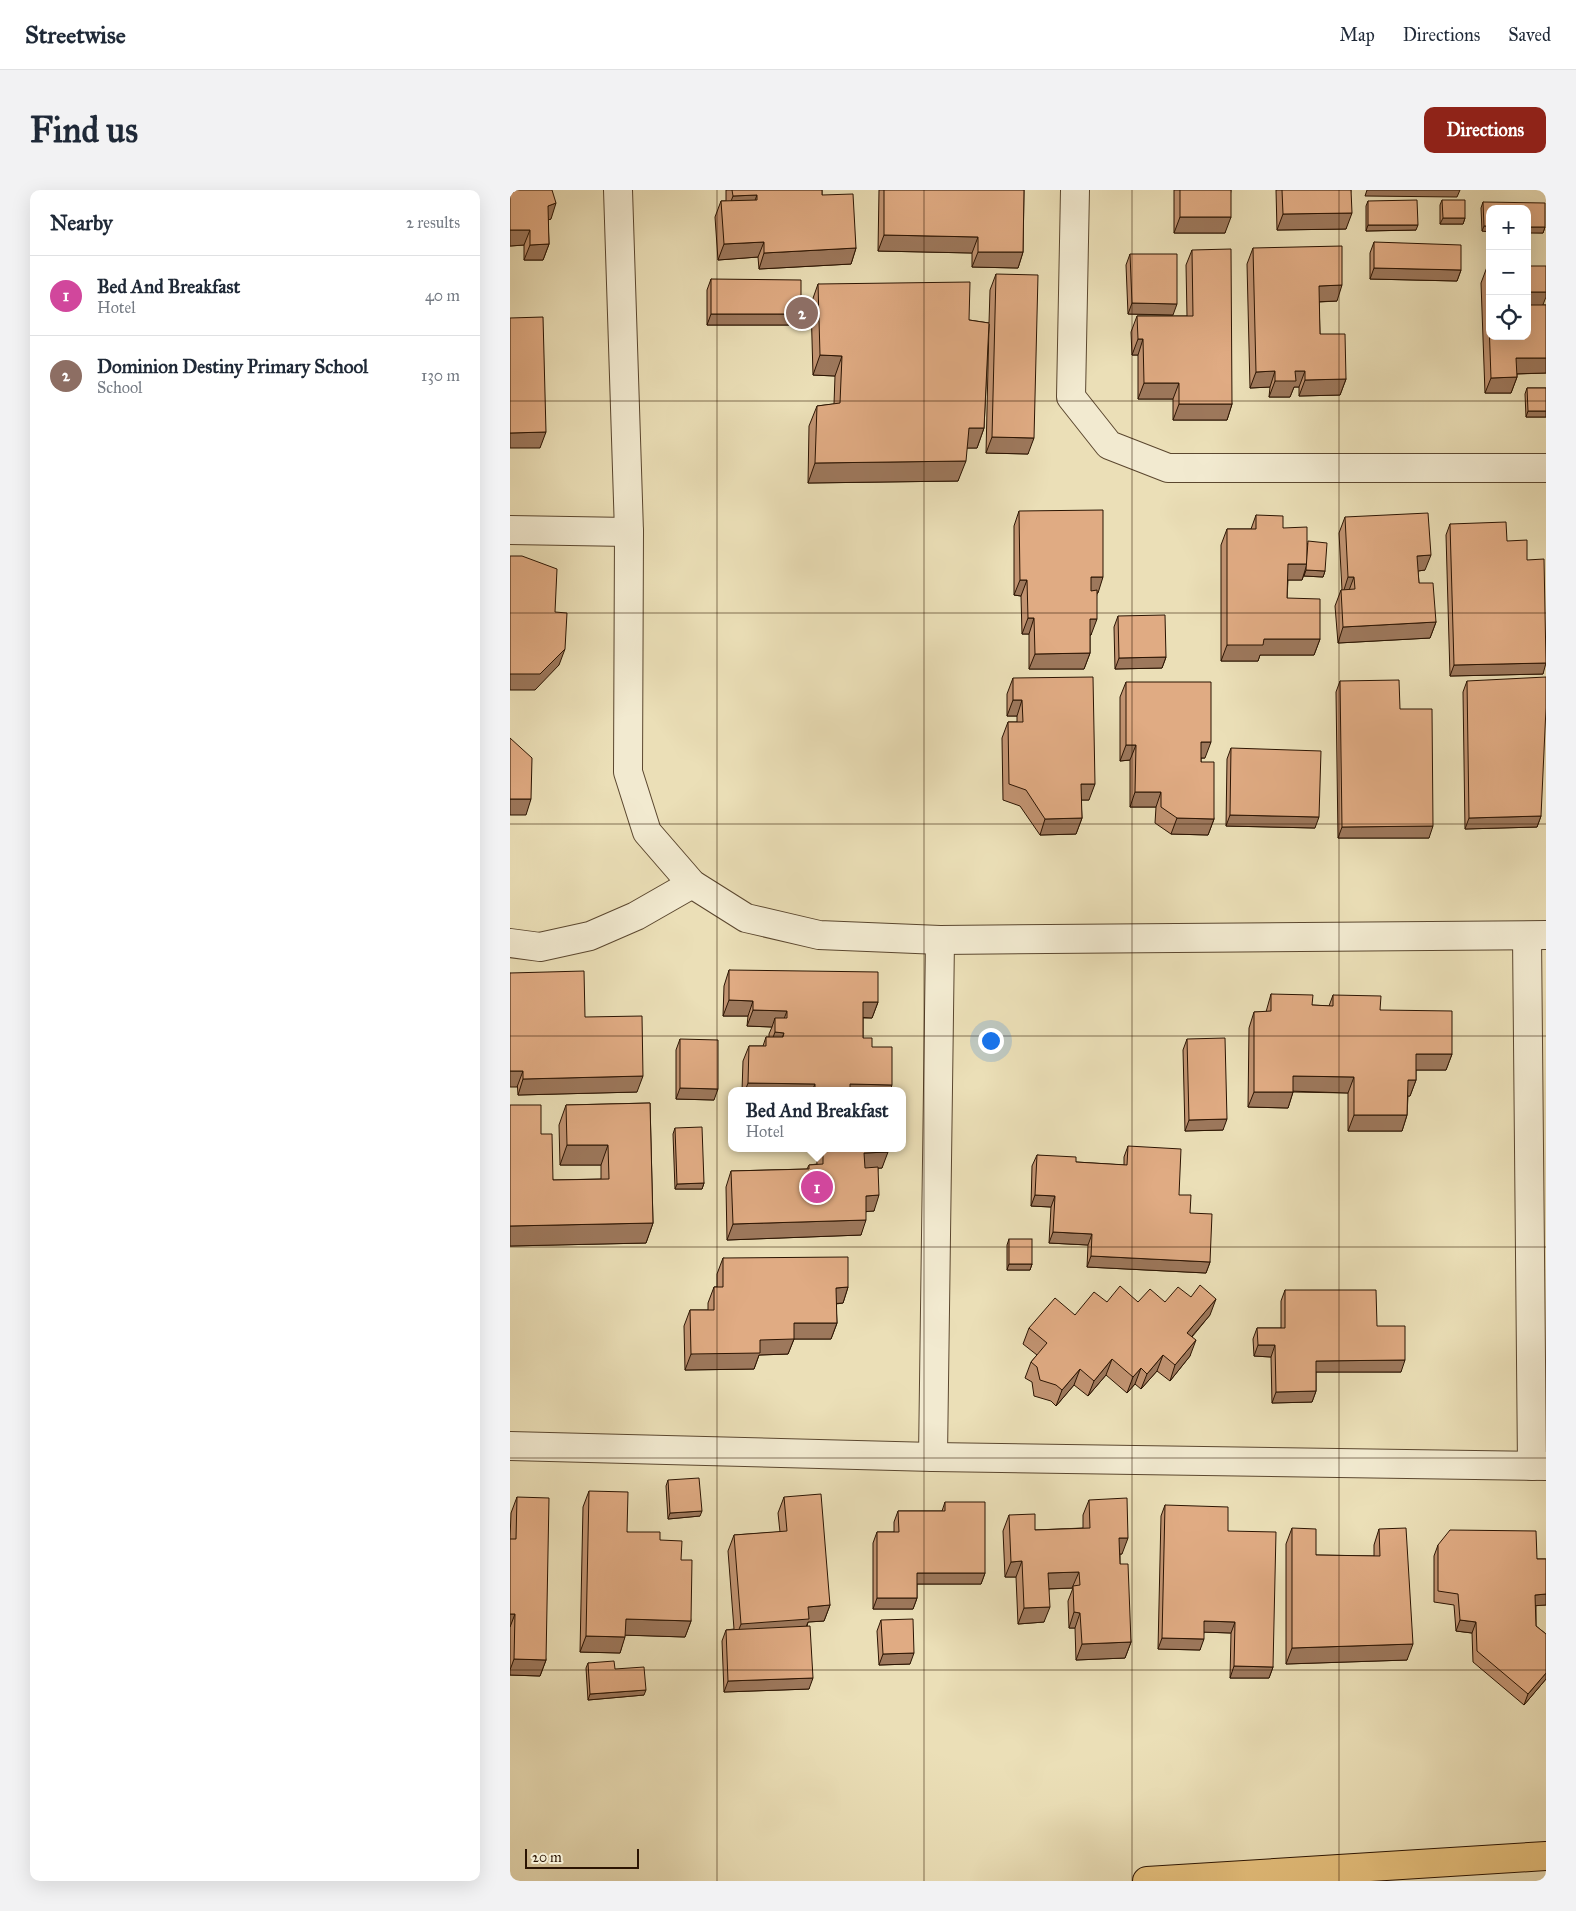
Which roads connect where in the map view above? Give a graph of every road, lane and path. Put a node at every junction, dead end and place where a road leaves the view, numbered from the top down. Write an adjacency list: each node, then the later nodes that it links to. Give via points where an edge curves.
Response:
1 (618, 190): 5 (street)
2 (1075, 190): 3 (street, via 1072,397 1109,445 1168,468)
3 (1546, 468)
4 (510, 530): 5 (street)
5 (629, 532): 6 (street, via 628,772 647,832)
6 (692, 884): 8 (street, via 746,918 819,935); 9 (street, via 636,916 590,936 540,947)
7 (1537, 936): 8 (street); 12 (street)
8 (940, 940): 11 (street)
9 (510, 943)
10 (510, 1446): 11 (street)
11 (933, 1457): 12 (street)
12 (1539, 1466)
13 (1546, 1856): 14 (highway)
14 (1147, 1881)

